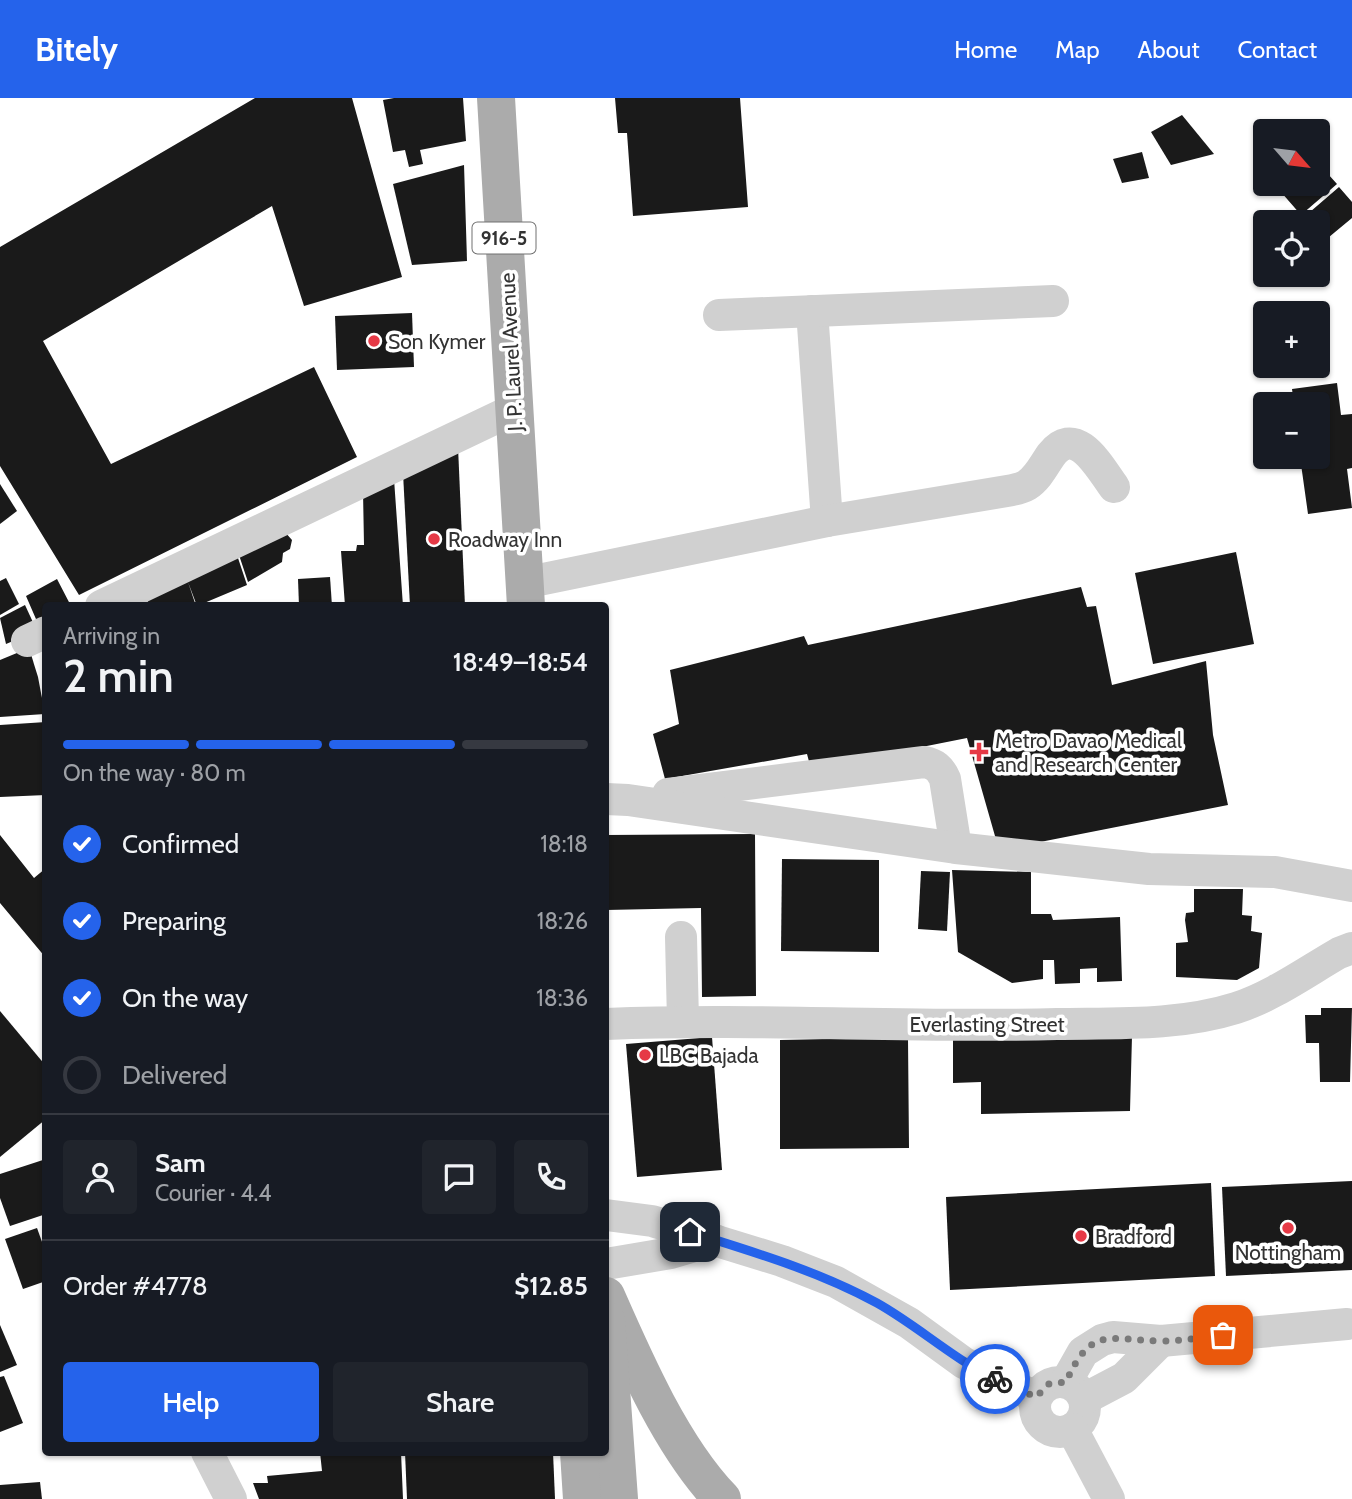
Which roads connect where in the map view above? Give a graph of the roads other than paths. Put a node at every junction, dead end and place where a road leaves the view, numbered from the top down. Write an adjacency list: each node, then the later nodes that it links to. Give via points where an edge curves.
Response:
1 (496, 98): 5 (main road, J. P. Laurel Avenue / 916-5)
2 (1053, 301): 3 (street)
3 (812, 311): 4 (street); 7 (street)
4 (719, 315)
5 (514, 409): 8 (main road, J. P. Laurel Avenue / 916-5); 9 (street)
6 (1114, 487): 7 (street, via 1088,452 1067,443 1058,447 1027,485 1007,492)
7 (827, 521): 8 (street)
8 (525, 594)
9 (110, 602)
10 (617, 799): 11 (street); 11 (street, via 924,762 941,770 945,779)
11 (956, 848): 12 (street, via 1149,869 1275,872)
12 (1352, 886)
13 (681, 937): 15 (street)
14 (1352, 948): 15 (street, Everlasting Street, via 1262,998 1193,1018 1001,1026)
15 (683, 1021): 16 (street, Everlasting Street)
16 (609, 1024)
17 (609, 1215): 18 (street, via 652,1221)
18 (715, 1240): 19 (street); 25 (street, via 836,1282 909,1323 964,1363)
19 (609, 1263)
20 (609, 1302): 32 (main road, via 659,1405)
21 (1351, 1325): 22 (street)
22 (1161, 1341): 24 (street, via 1124,1378); 24 (street, via 1102,1340 1083,1352)
23 (609, 1351): 31 (main road)
24 (1075, 1391): 25 (street, via 1049,1384); 26 (street, via 1085,1406 1082,1420)
25 (1036, 1397): 26 (street, via 1034,1409 1043,1426 1054,1432)
26 (1072, 1429): 33 (street)
27 (209, 1456): 29 (street)
28 (579, 1456): 30 (main road)
29 (231, 1499)
30 (582, 1499)
31 (619, 1499)
32 (722, 1499)
33 (1109, 1499)

